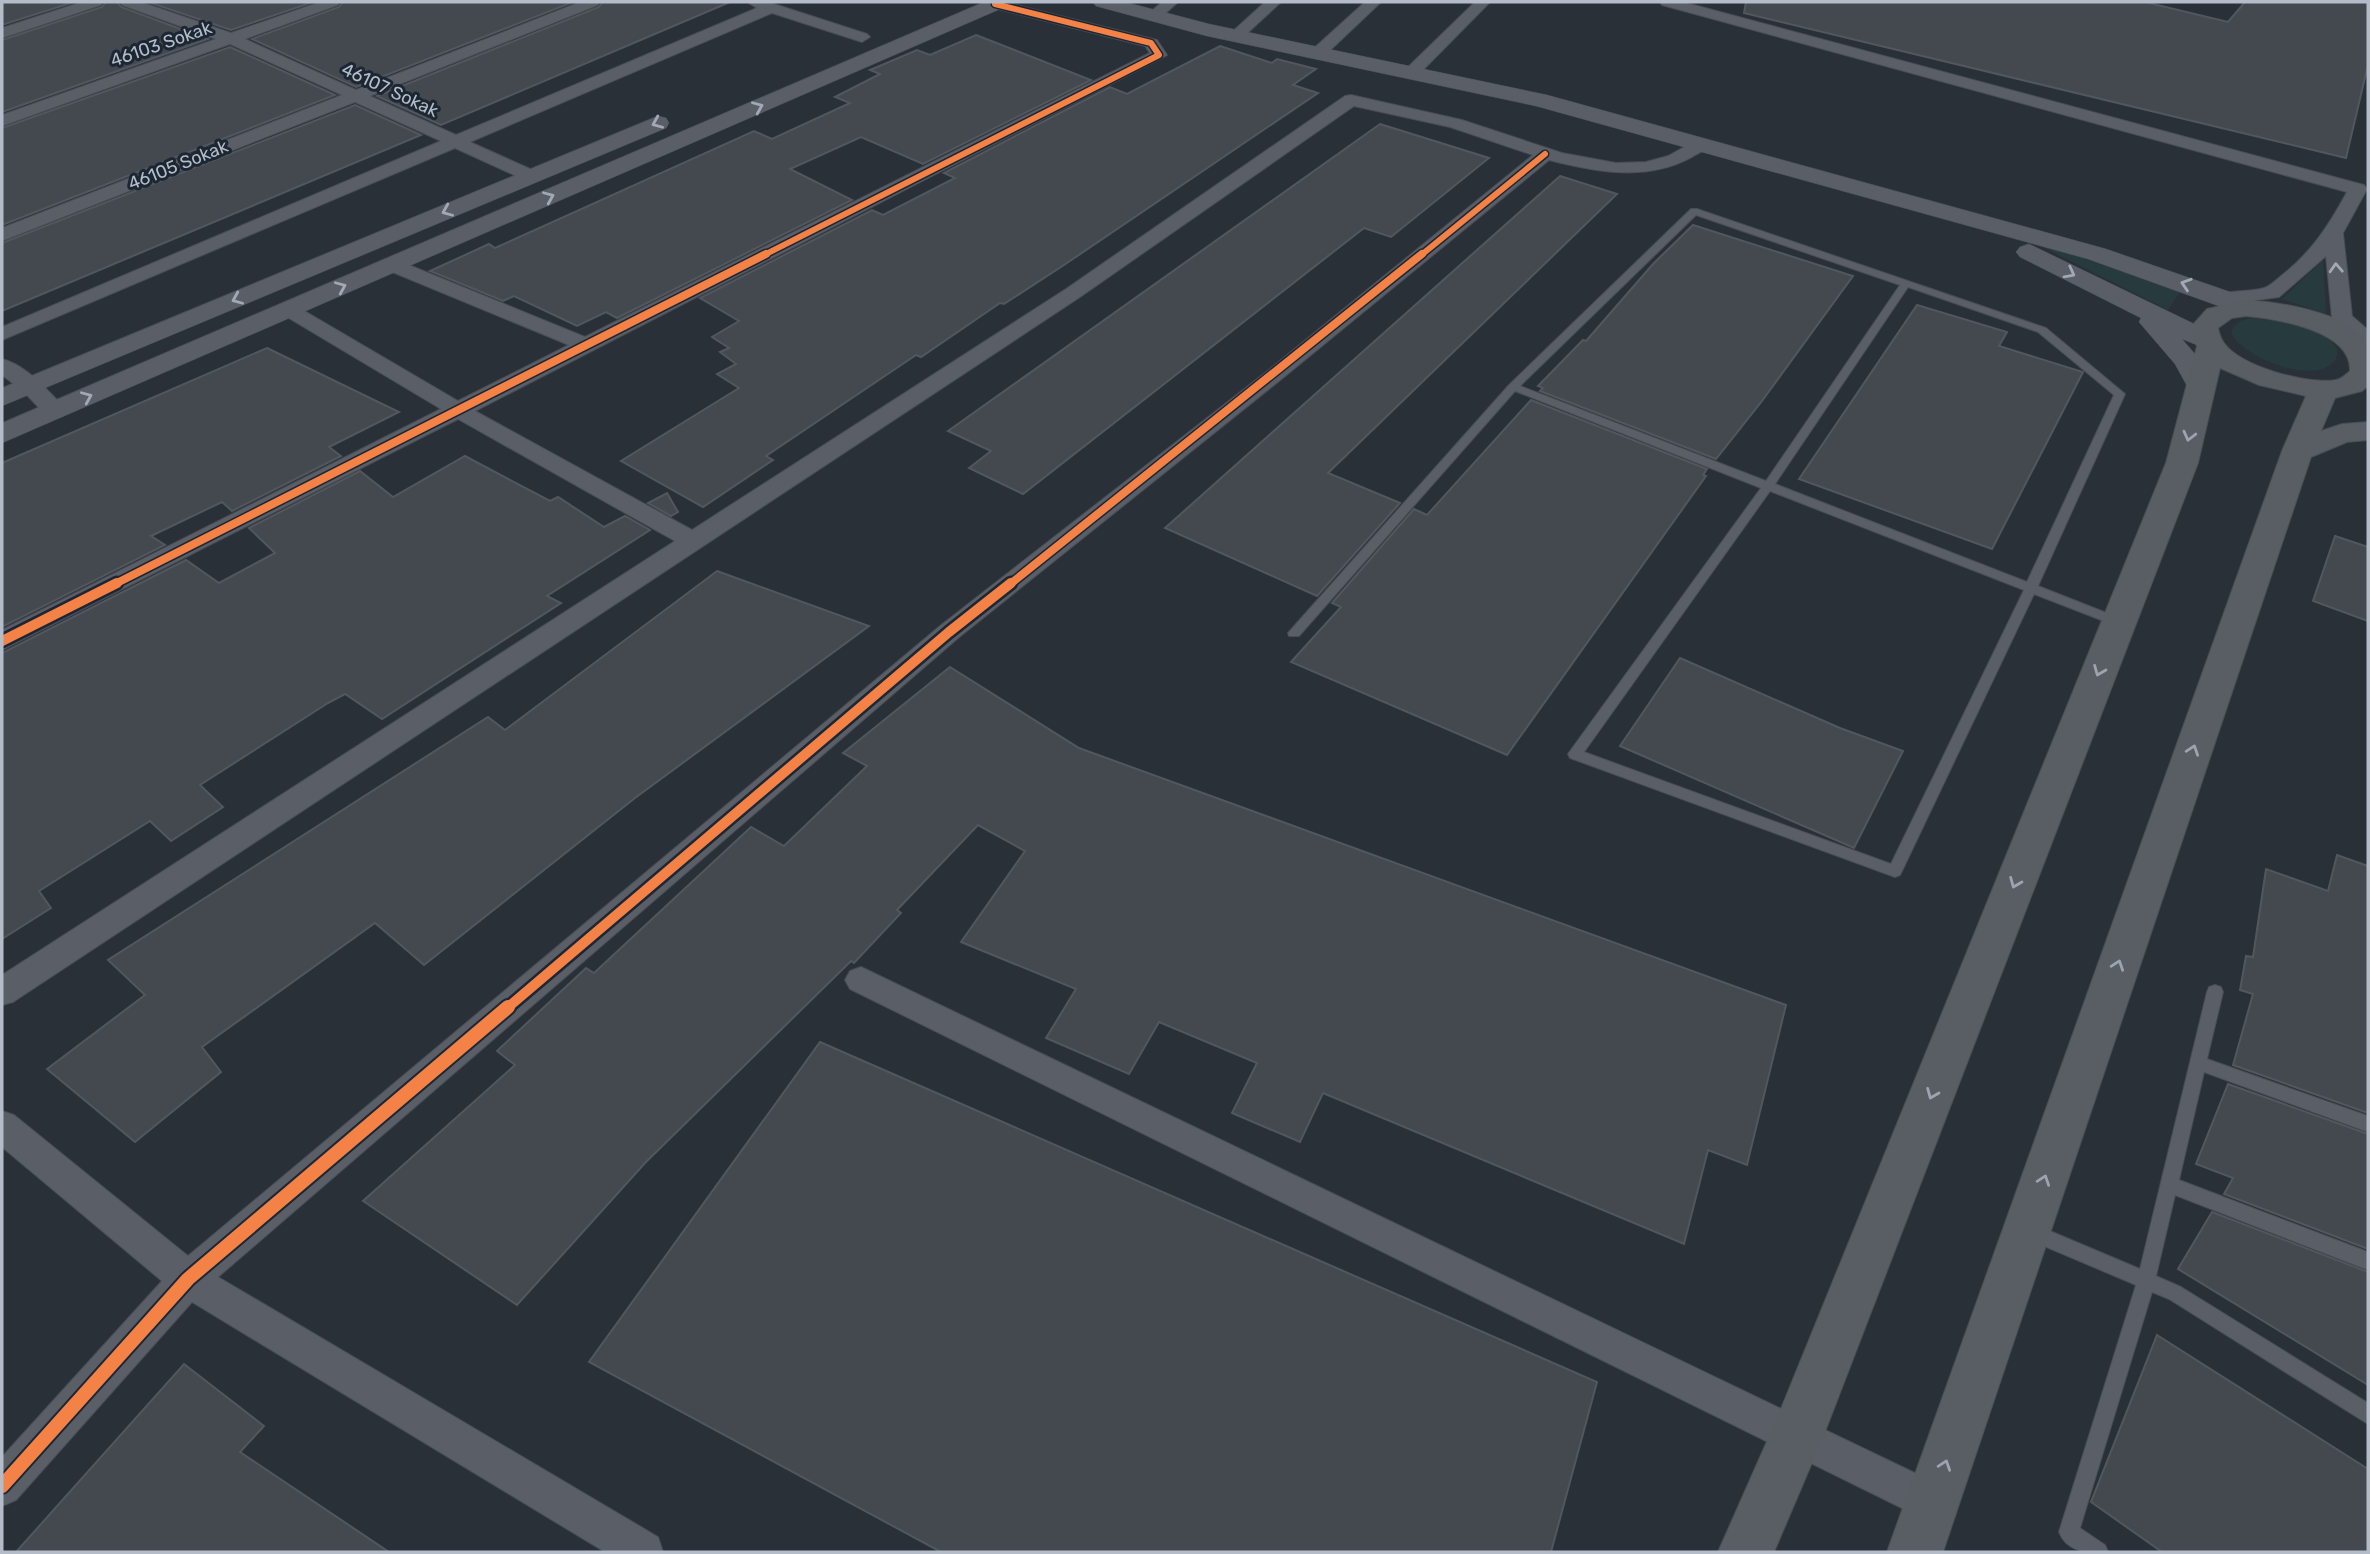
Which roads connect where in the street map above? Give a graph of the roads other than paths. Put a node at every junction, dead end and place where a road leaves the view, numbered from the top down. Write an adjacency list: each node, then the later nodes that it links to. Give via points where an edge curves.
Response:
1 (96, 2): 14 (street)
2 (127, 2): 17 (street, 46107 Sokak)
3 (333, 2): 17 (street, 46103 Sokak)
4 (593, 2): 21 (street, 46105 Sokak)
5 (946, 2): 16 (street)
6 (1103, 2): 13 (street)
7 (1274, 2): 15 (street)
8 (1374, 2): 19 (street)
9 (1483, 2): 20 (street)
10 (1667, 2): 28 (street)
11 (998, 3): 32 (street, one-way to 11); 40 (street, via 1151,43 1159,55)
12 (762, 5): 16 (street); 24 (street)
13 (1163, 9): 15 (street)
14 (2, 33)
15 (1236, 36): 19 (street)
16 (862, 37): 18 (street)
17 (232, 39): 21 (street, 46107 Sokak); 23 (street, 46103 Sokak)
18 (823, 53)
19 (1318, 54): 20 (street)
20 (1411, 73): 25 (street, via 1539,100)
21 (354, 95): 24 (street, 46107 Sokak); 31 (street, 46105 Sokak)
22 (684, 112): 27 (street, one-way to 27)
23 (2, 121)
24 (453, 140): 27 (street, 46107 Sokak); 37 (street)
25 (1701, 145): 26 (street, via 1671,161 1639,166 1598,166); 29 (street)
26 (1545, 154): 54 (street, via 1413,111 1351,100 1073,293); 68 (street, via 948,632)
27 (531, 176): 42 (street, one-way to 42)
28 (2363, 190): 30 (street)
29 (1966, 219): 34 (street, one-way to 29); 35 (street, one-way to 35)
30 (2334, 233): 34 (street, via 2317,255); 38 (street, one-way to 30, via 2338,294)
31 (2, 235)
32 (392, 265): 36 (street, one-way to 32); 40 (street)
33 (1906, 283): 43 (lane, via 1694,211); 53 (lane); 55 (lane, via 2042,330 2120,394)
34 (2253, 302): 38 (main road); 39 (main road, via 2210,317 2204,328)
35 (2139, 309): 39 (street); 44 (street, via 2172,341)
36 (289, 310): 48 (street); 49 (street, one-way to 36)
37 (2, 334)
38 (2353, 336): 45 (main road, via 2365,364 2362,375 2352,383)
39 (2209, 344): 44 (main road); 45 (main road, via 2235,366 2258,377 2284,385)
40 (588, 346): 48 (street)
41 (2, 365): 42 (street)
42 (31, 386): 46 (street); 49 (street)
43 (1513, 387): 53 (lane); 57 (lane)
44 (2201, 387): 56 (main road, one-way to 56, via 2182,463)
45 (2329, 388): 47 (main road); 52 (main road)
46 (2, 398)
47 (2368, 400)
48 (456, 409): 54 (street); 58 (street)
49 (55, 411): 51 (street)
50 (2368, 431): 52 (main road, via 2342,433)
51 (2, 434)
52 (2297, 451): 66 (main road, one-way to 52)
53 (1768, 486): 55 (lane); 55 (lane, via 1576,754 1895,871)
54 (693, 541): 60 (street)
55 (2031, 588): 56 (lane)
56 (2118, 622): 71 (main road, one-way to 71)
57 (1294, 633)
58 (2, 641)
59 (862, 980): 71 (street)
60 (2, 992)
61 (2216, 992): 62 (lane)
62 (2199, 1063): 63 (lane); 65 (lane)
63 (2368, 1124)
64 (2, 1126): 68 (street)
65 (2169, 1184): 67 (lane); 69 (lane)
66 (2026, 1230): 69 (lane); 73 (main road, one-way to 66)
67 (2368, 1261)
68 (188, 1279): 72 (street); 74 (street)
69 (2146, 1281): 70 (lane, via 2175,1293); 77 (lane, via 2069,1532)
70 (2368, 1414)
71 (1796, 1437): 73 (street); 75 (main road)
72 (2, 1486)
73 (1932, 1502): 76 (main road)
74 (643, 1552)
75 (1746, 1552)
76 (1915, 1552)
77 (2098, 1552)

